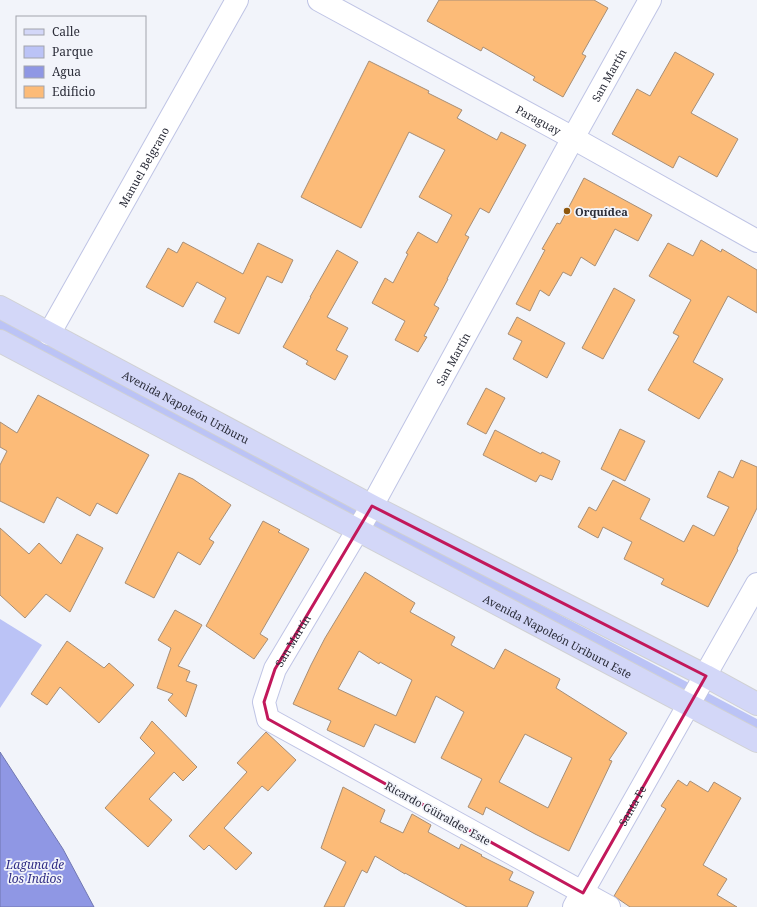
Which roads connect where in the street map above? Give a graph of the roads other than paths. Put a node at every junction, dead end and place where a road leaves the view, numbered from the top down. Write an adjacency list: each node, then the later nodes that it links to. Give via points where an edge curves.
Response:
1 (237, 0): 7 (street, Manuel Belgrano)
2 (319, 0): 4 (street, Paraguay)
3 (650, 0): 4 (street, San Martín)
4 (573, 138): 5 (street, Paraguay); 9 (street, San Martín)
5 (757, 241)
6 (0, 307): 7 (main road, Avenida Napoleón Uriburu)
7 (49, 334): 9 (main road, Avenida Napoleón Uriburu)
8 (0, 341): 10 (main road)
9 (372, 506): 10 (street, San Martín); 12 (main road)
10 (358, 530): 13 (main road, Avenida Napoleón Uriburu Este); 15 (street, San Martín, via 275,669 264,702)
11 (757, 584): 12 (street, Santa Fe)
12 (706, 676): 13 (street, Santa Fe); 14 (main road)
13 (690, 704): 16 (main road, Avenida Napoleón Uriburu Este); 17 (street, Santa Fe)
14 (757, 704)
15 (268, 719): 17 (street, Ricardo Güiraldes Este)
16 (757, 741)
17 (579, 900): 18 (street, Ricardo Güiraldes Este)
18 (609, 907)

